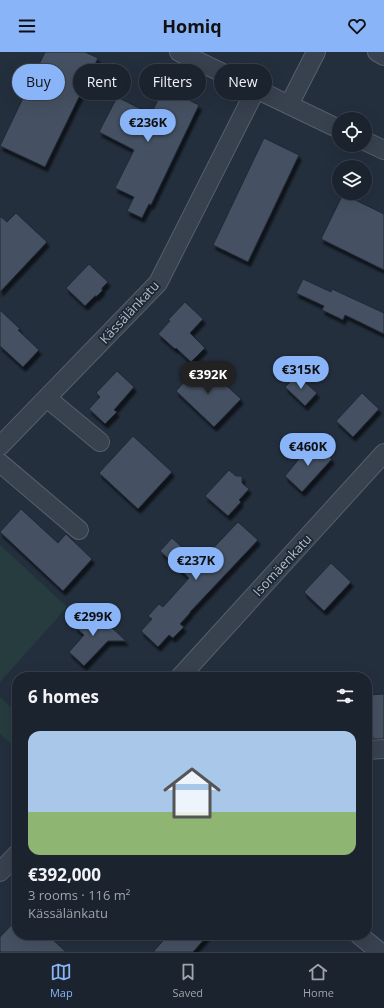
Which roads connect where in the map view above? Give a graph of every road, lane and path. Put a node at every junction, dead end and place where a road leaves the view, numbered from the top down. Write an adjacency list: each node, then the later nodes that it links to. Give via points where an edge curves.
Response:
1 (179, 52): 5 (street)
2 (316, 52): 9 (street)
3 (377, 52): 4 (street)
4 (384, 56)
5 (207, 58): 6 (street)
6 (216, 64)
7 (272, 96): 9 (street)
8 (250, 100): 13 (street, Kässälänkatu, via 158,283)
9 (289, 104): 10 (street)
10 (332, 126)
11 (372, 144): 12 (street)
12 (384, 150)
13 (47, 398): 14 (street); 15 (street, Kässälänkatu)
14 (100, 442)
15 (0, 446)
16 (384, 453): 19 (street, Isomäenkatu)
17 (0, 463): 18 (street)
18 (80, 530)
19 (184, 672)
20 (384, 749): 21 (street)
21 (372, 750)
22 (12, 859): 23 (street)
23 (0, 872)
24 (365, 940): 25 (street)
25 (380, 952)

